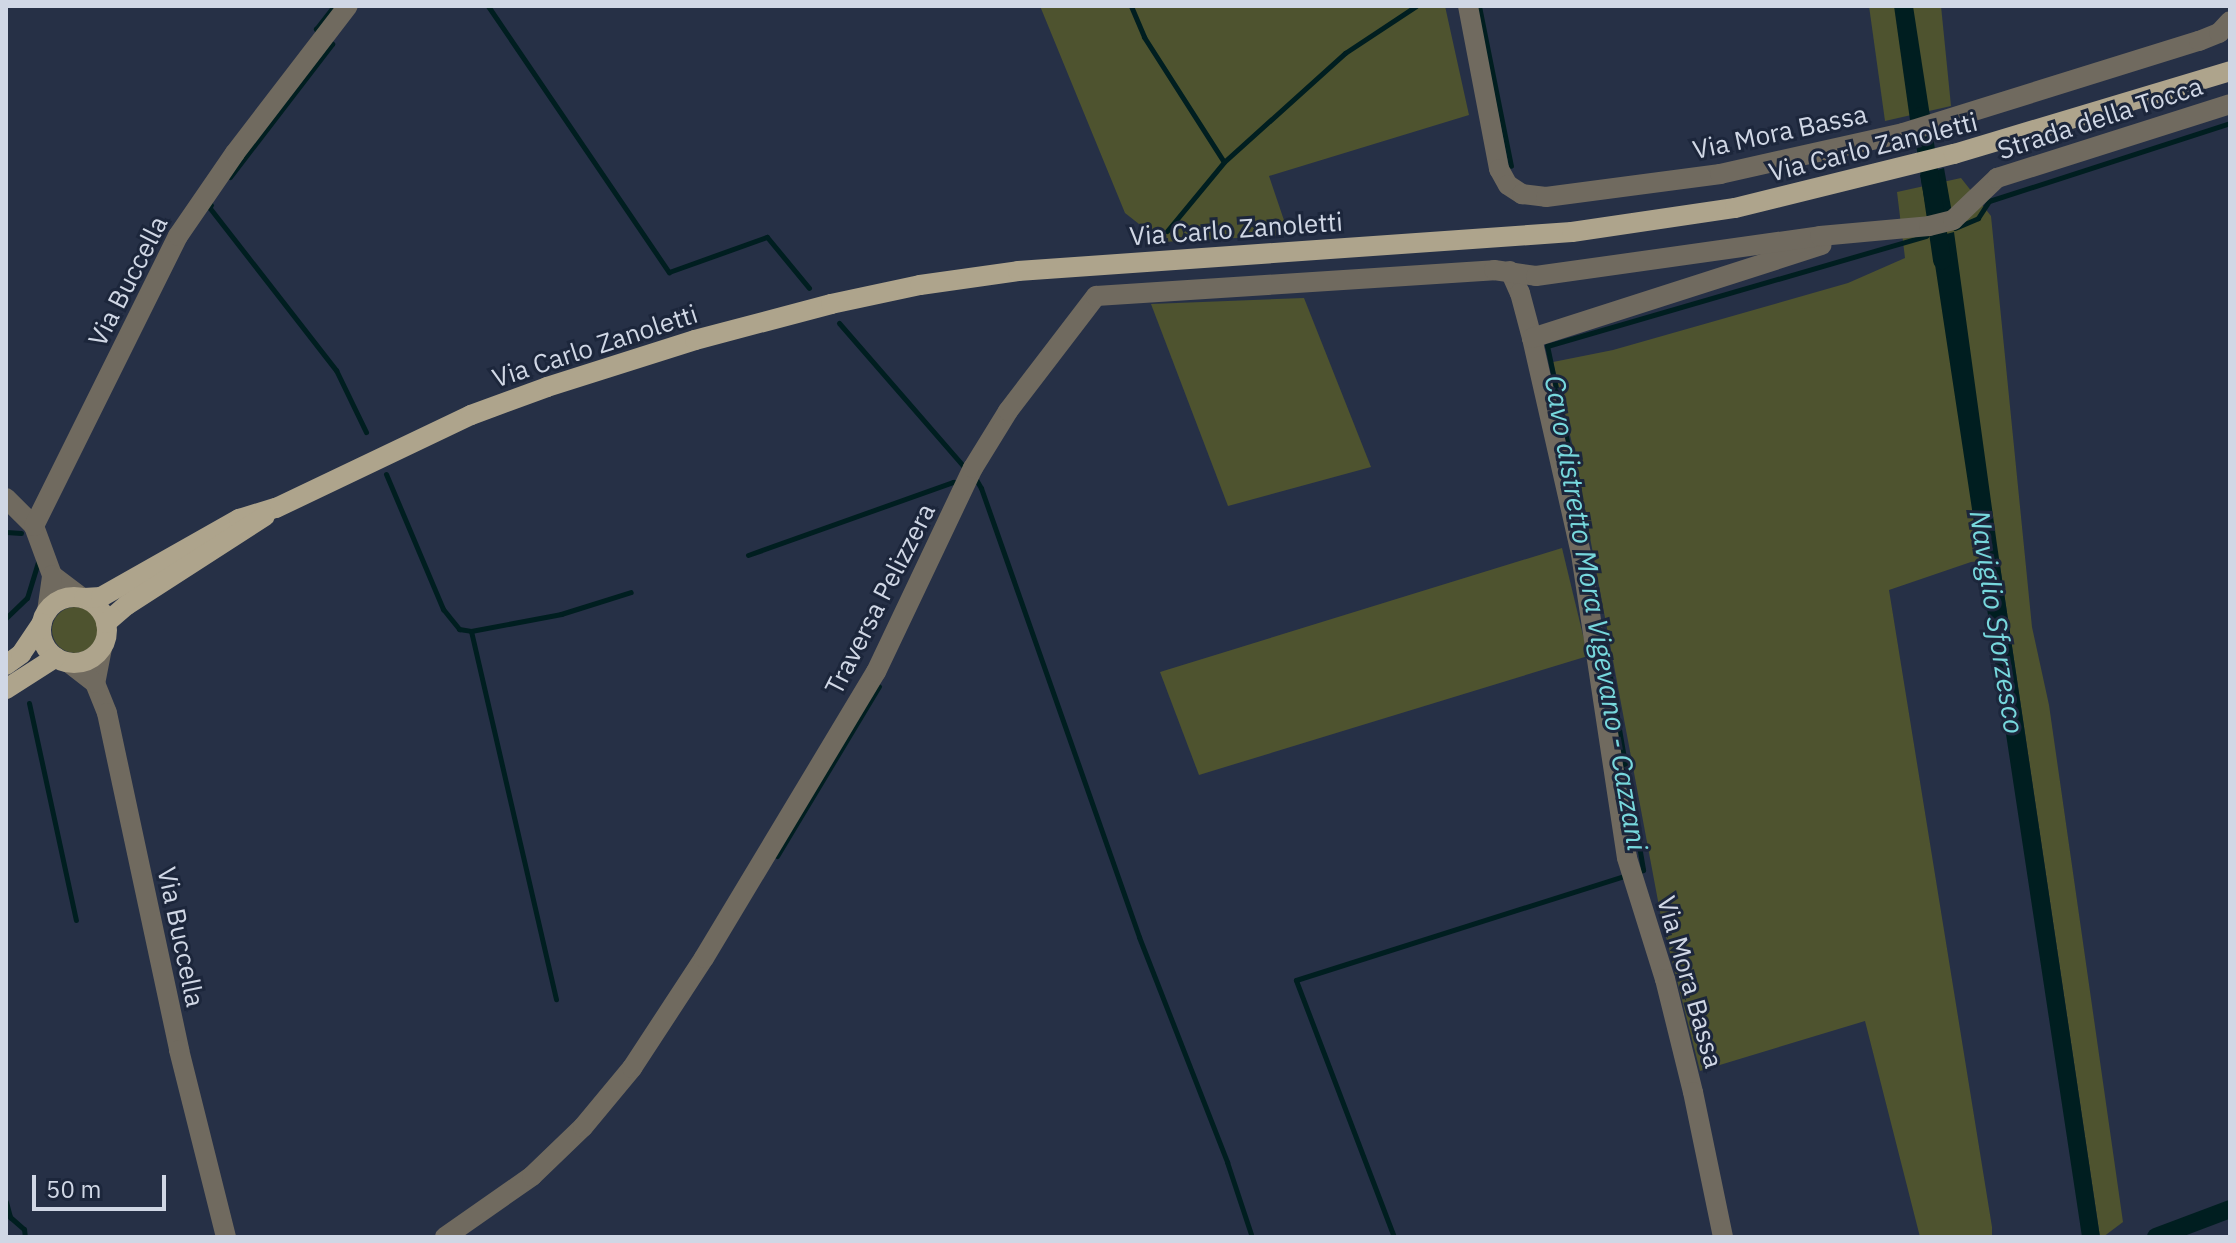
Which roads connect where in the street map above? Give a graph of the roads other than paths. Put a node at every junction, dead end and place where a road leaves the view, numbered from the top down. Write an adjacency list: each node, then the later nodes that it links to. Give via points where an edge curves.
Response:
1 (348, 6): 11 (street, Via Buccella, via 178,236)
2 (1468, 6): 3 (street, Via Mora Bassa, via 1499,169 1508,185 1522,194 1546,197 1720,174 1903,133 2199,41 2219,33)
3 (2230, 21)
4 (2227, 69): 10 (main road, Via Carlo Zanoletti, via 1954,154 1735,208 1572,232 1032,270 920,285 779,317 547,387 397,448)
5 (2230, 104): 6 (street, Strada della Tocca, via 1997,178 1953,220)
6 (1860, 233): 7 (street, Strada della Tocca, via 1536,276); 8 (street, Strada della Tocca)
7 (1510, 271): 8 (street, Via Mora Bassa); 22 (street, Traversa Pelizzera, via 1096,296 1008,411 973,468 876,672 632,1068 583,1127 532,1176)
8 (1532, 338): 23 (street, Via Mora Bassa, via 1581,554 1632,873 1686,1063)
9 (6, 498): 11 (street)
10 (276, 508): 13 (main road, Via Carlo Zanoletti, via 239,519 101,597); 15 (main road, Via Carlo Zanoletti)
11 (34, 526): 12 (street)
12 (52, 575): 13 (street); 14 (street)
13 (82, 598): 14 (main road, via 61,599); 15 (main road, via 99,607)
14 (44, 618): 17 (main road, via 44,642); 18 (main road, via 21,654)
15 (106, 623): 16 (main road)
16 (102, 648): 17 (main road, via 87,660); 19 (street)
17 (62, 659): 19 (street); 20 (main road)
18 (6, 665)
19 (95, 683): 21 (street, Via Buccella, via 107,713 179,1050)
20 (6, 689)
21 (226, 1237)
22 (445, 1237)
23 (1723, 1237)

